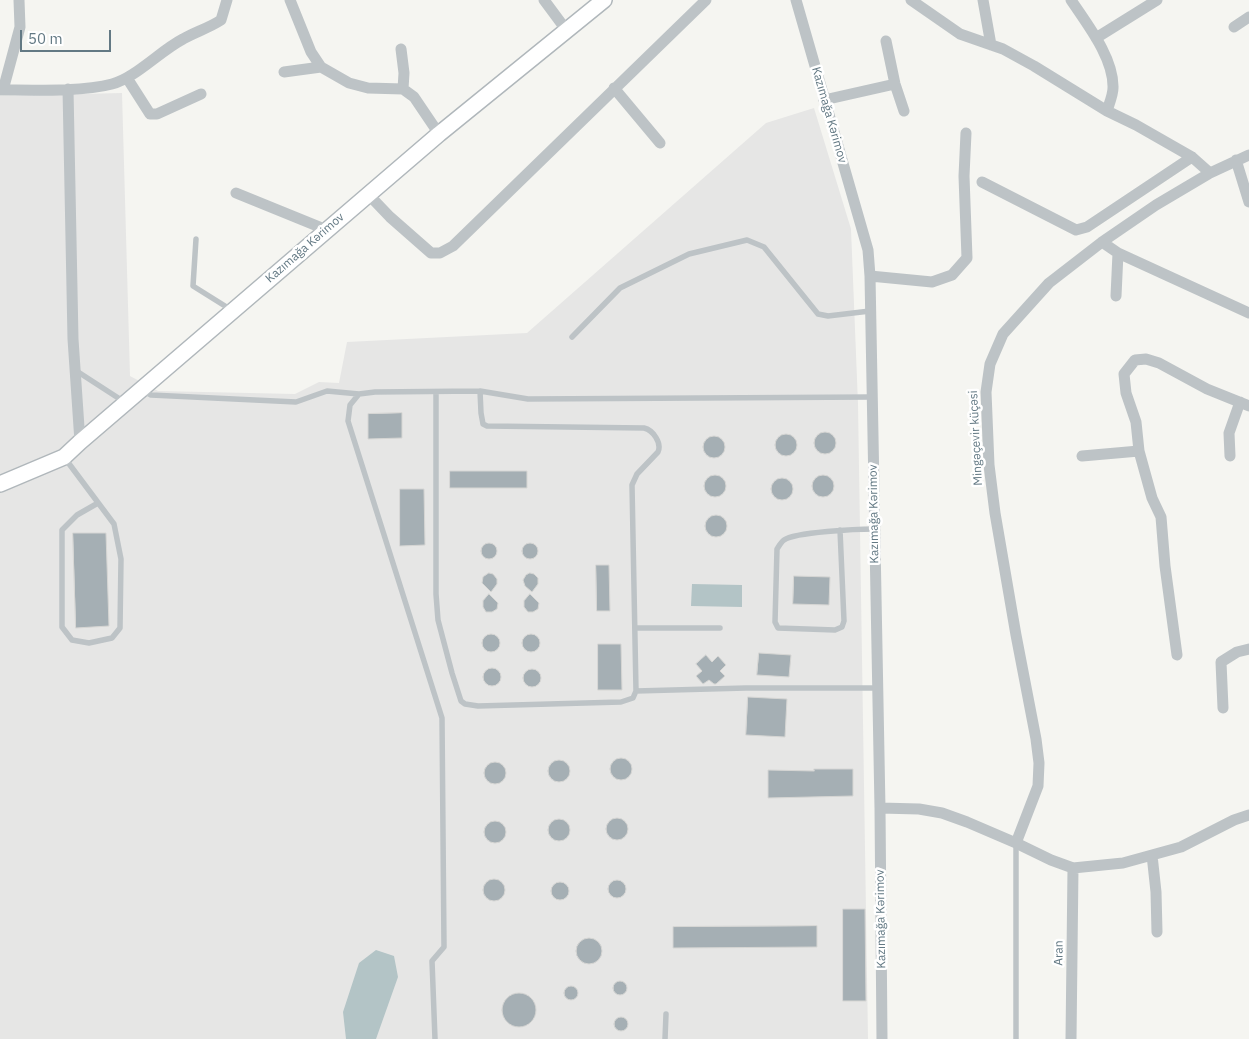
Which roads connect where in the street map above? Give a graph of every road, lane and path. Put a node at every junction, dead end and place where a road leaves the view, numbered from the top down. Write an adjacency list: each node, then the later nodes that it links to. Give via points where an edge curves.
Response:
1 (19, 0): 26 (street, via 20,28)
2 (227, 0): 21 (street, via 221,20 182,39)
3 (290, 0): 19 (street)
4 (544, 0): 14 (street)
5 (604, 0): 14 (street, Kazımağa Kərimov)
6 (706, 0): 24 (street)
7 (796, 0): 28 (street, Kazımağa Kərimov)
8 (911, 0): 17 (street, via 960,34)
9 (983, 0): 17 (street)
10 (1071, 0): 15 (street)
11 (1157, 0): 15 (street)
12 (1249, 17): 13 (street)
13 (1234, 27)
14 (567, 31): 32 (street, Kazımağa Kərimov)
15 (1096, 38): 29 (street, via 1112,76 1113,89)
16 (886, 41): 22 (street)
17 (991, 45): 29 (street, via 1034,66)
18 (401, 50): 25 (street)
19 (320, 67): 20 (street); 25 (street, via 368,88)
20 (284, 72)
21 (127, 78): 23 (street, via 102,86); 27 (street, via 150,114 157,114)
22 (895, 84): 28 (street); 30 (street)
23 (68, 88): 26 (street); 52 (street)
24 (614, 88): 33 (street); 40 (street, via 453,246 440,253 431,253)
25 (403, 89): 32 (street, via 414,97)
26 (1, 90)
27 (201, 94)
28 (824, 100): 46 (street, Kazımağa Kərimov, via 862,226)
29 (1107, 111): 35 (street)
30 (904, 112)
31 (966, 133): 46 (street, via 967,258 952,275 932,282)
32 (439, 134): 40 (street, Kazımağa Kərimov)
33 (660, 143)
34 (1249, 155): 36 (street, Mingəçevir küçəsi)
35 (1192, 157): 37 (street); 38 (street, via 1087,227 1076,230)
36 (1236, 160): 37 (street, Mingəçevir küçəsi); 41 (street)
37 (1210, 173): 44 (street, Mingəçevir küçəsi)
38 (982, 182)
39 (236, 193): 42 (street)
40 (368, 194): 42 (street, Kazımağa Kərimov)
41 (1249, 202)
42 (327, 230): 48 (street, Kazımağa Kərimov)
43 (196, 239): 48 (lane, via 193,286)
44 (1102, 242): 45 (street); 78 (street, Mingəçevir küçəsi, via 1049,283 1003,334 990,364 986,392 989,465 1039,763 1038,786)
45 (1118, 253): 47 (street); 50 (street)
46 (870, 276): 49 (street, Kazımağa Kərimov)
47 (1116, 296)
48 (232, 311): 53 (street, Kazımağa Kərimov)
49 (870, 311): 51 (lane, via 828,316 818,314 764,247 747,240 689,254 620,288); 57 (street, Kazımağa Kərimov)
50 (1249, 313)
51 (572, 337)
52 (76, 370): 58 (lane); 60 (street)
53 (141, 390): 56 (lane, via 151,395 266,402 296,402 327,390); 58 (street, Kazımağa Kərimov)
54 (480, 391): 55 (lane); 57 (lane, via 528,399); 69 (lane, via 483,424 487,426 644,428 652,432 660,448 637,474 632,485)
55 (436, 392): 56 (lane); 74 (lane, via 438,620 461,701 478,706 621,702 633,698)
56 (358, 394): 83 (lane, via 350,404 348,420 442,718 444,947 432,961)
57 (872, 397): 67 (street, Kazımağa Kərimov)
58 (126, 403): 60 (street, Kazımağa Kərimov)
59 (1244, 404): 61 (street, via 1207,389 1159,363 1134,360 1124,374 1126,393 1136,422); 63 (street, via 1229,433)
60 (80, 442): 64 (street, Kazımağa Kərimov)
61 (1139, 451): 62 (street); 72 (street, via 1152,498 1161,517)
62 (1082, 456)
63 (1230, 456)
64 (64, 457): 65 (street, Kazımağa Kərimov); 66 (lane)
65 (0, 484)
66 (98, 503): 66 (lane, via 114,524 121,559 120,628 112,638 89,643 72,640 62,627 62,530 77,515)
67 (874, 529): 68 (lane); 73 (street, Kazımağa Kərimov)
68 (840, 530): 68 (lane, via 783,540 778,549 778,628 835,630 842,626)
69 (635, 628): 70 (lane); 74 (lane)
70 (720, 628)
71 (1249, 650): 75 (street, via 1237,652 1221,662)
72 (1177, 655)
73 (877, 688): 74 (lane); 76 (street, Kazımağa Kərimov)
74 (636, 691)
75 (1223, 708)
76 (880, 808): 78 (street, via 942,813); 85 (street, Kazımağa Kərimov)
77 (1249, 816): 79 (street, via 1234,820 1181,847)
78 (1016, 843): 80 (street); 86 (lane)
79 (1152, 855): 80 (street, via 1123,863); 81 (street)
80 (1073, 868): 87 (street, Aran)
81 (1157, 932)
82 (666, 1014): 84 (lane)
83 (435, 1039)
84 (665, 1039)
85 (882, 1039)
86 (1016, 1039)
87 (1072, 1039)

